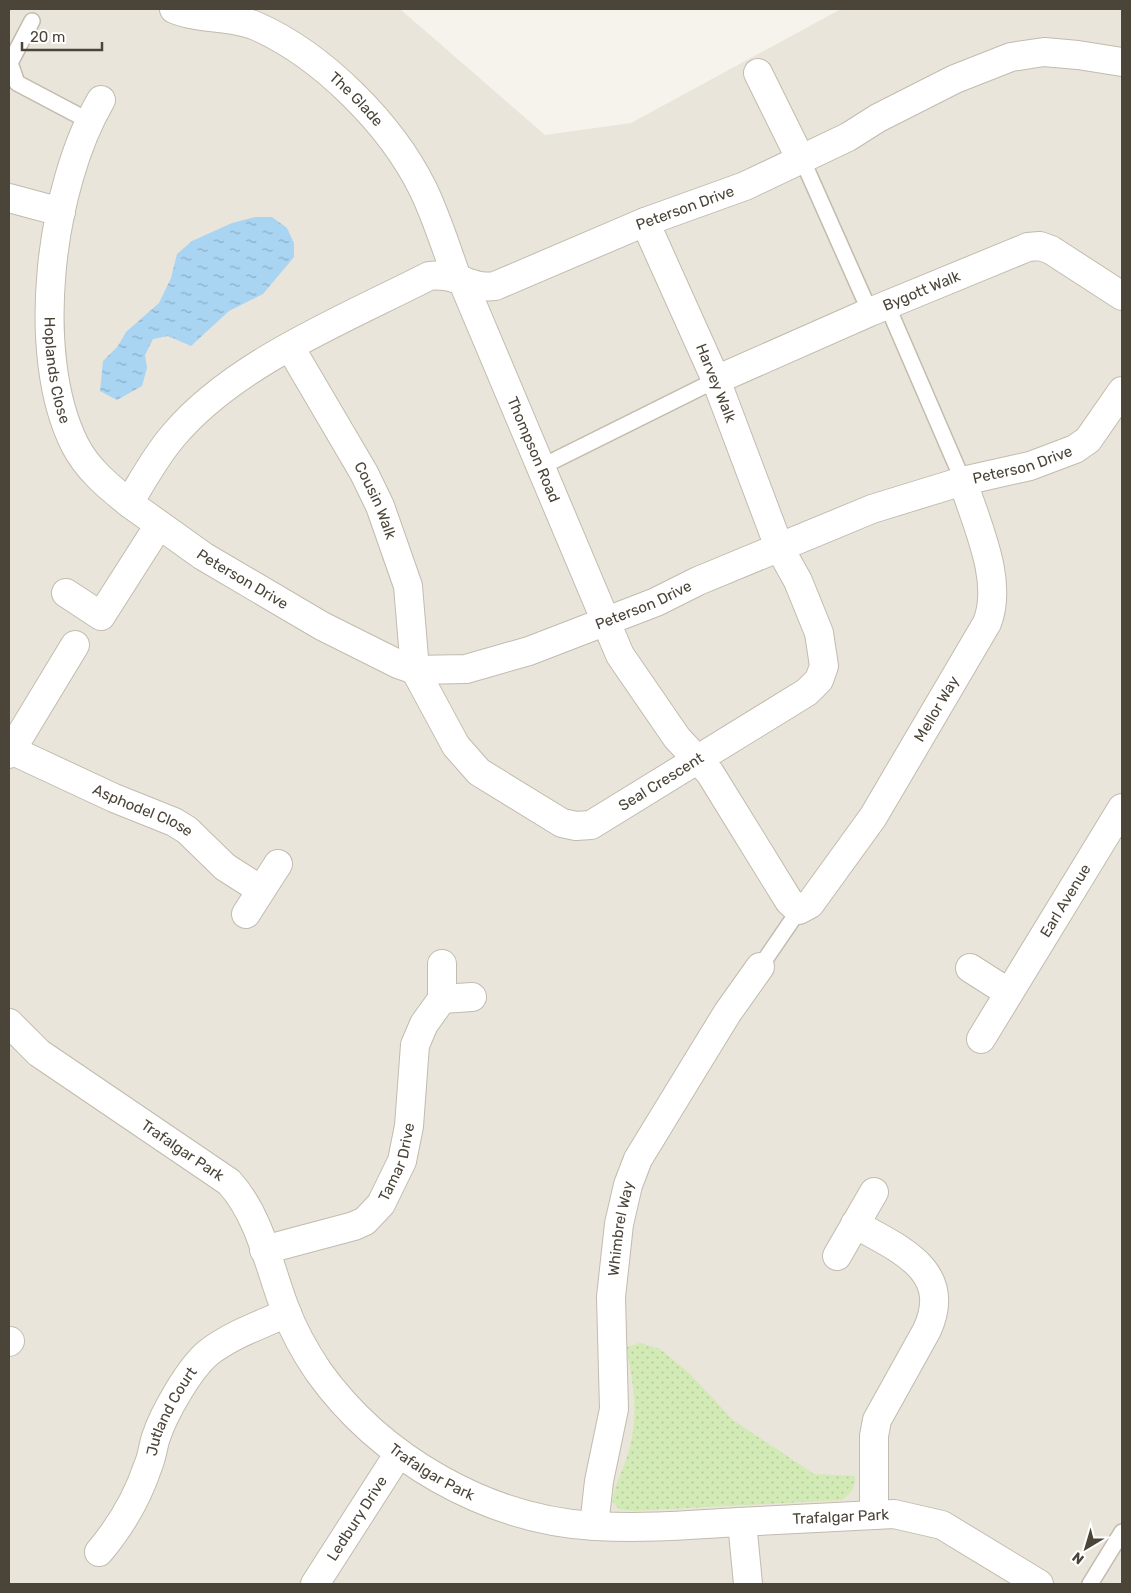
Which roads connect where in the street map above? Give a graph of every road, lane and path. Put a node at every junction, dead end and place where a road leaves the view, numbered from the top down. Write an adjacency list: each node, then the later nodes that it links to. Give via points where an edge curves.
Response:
1 (174, 9): 10 (street, The Glade, via 243,21 292,46 332,77 382,127 422,187)
2 (32, 22): 5 (lane, via 10,63 18,83)
3 (1122, 62): 6 (street, Peterson Drive, via 1044,52 1011,57 955,79)
4 (758, 72): 6 (street)
5 (95, 110): 8 (street, Hoplands Close, via 76,154)
6 (802, 160): 9 (street, Peterson Drive, via 745,186); 12 (lane)
7 (9, 198): 8 (street)
8 (61, 212): 18 (street, Hoplands Close, via 54,252 50,332 58,400 80,452 105,483)
9 (645, 222): 10 (street, Peterson Drive, via 495,286 484,288); 14 (street, Harvey Walk)
10 (460, 279): 13 (street, Peterson Drive, via 442,274 429,276); 16 (street, Thompson Road)
11 (1122, 296): 12 (street, Bygott Walk, via 1073,263 1040,246 1028,247)
12 (878, 308): 14 (street, Bygott Walk); 17 (lane)
13 (290, 348): 18 (street, Peterson Drive, via 229,385 193,414 156,457); 24 (street, Cousin Walk, via 364,473 393,537 408,586)
14 (716, 380): 16 (lane); 20 (street, Harvey Walk)
15 (1122, 391): 17 (street, Peterson Drive, via 1088,440 1075,449 1030,466)
16 (541, 467): 22 (street, Thompson Road)
17 (963, 482): 20 (street, Peterson Drive, via 872,509); 30 (street, Mellor Way, via 993,582 989,618 873,817 810,904)
18 (129, 503): 19 (street, Peterson Drive)
19 (159, 525): 21 (street, via 102,616); 24 (street, Peterson Drive, via 203,556 322,626)
20 (779, 547): 22 (street, Peterson Drive, via 656,602); 26 (street, Seal Crescent, via 798,581 820,633 824,666 819,680 807,692)
21 (66, 593)
22 (605, 620): 24 (street, Peterson Drive, via 488,664 466,669); 26 (street, via 620,655 677,738)
23 (75, 645): 25 (street)
24 (415, 670): 26 (street, Seal Crescent, via 456,746 473,767 562,823 591,825)
25 (10, 752): 29 (street, Asphodel Close, via 174,822 187,830 225,867)
26 (697, 758): 30 (street, via 710,773 789,901)
27 (1122, 808): 35 (street, Earl Avenue)
28 (278, 864): 29 (street)
29 (261, 890): 31 (street)
30 (799, 910): 33 (lane, Mellor Way)
31 (246, 914)
32 (442, 964): 37 (street)
33 (760, 967): 48 (street, Whimbrel Way, via 728,1012 638,1159 628,1185 619,1224 612,1297 614,1409 599,1481)
34 (970, 968): 35 (street)
35 (1009, 993): 39 (street, Earl Avenue)
36 (472, 997): 37 (street)
37 (442, 999): 42 (street, Tamar Drive, via 424,1024 415,1045 405,1150 398,1173 381,1204 365,1221 354,1226)
38 (9, 1023): 42 (street, Trafalgar Park, via 40,1053 228,1182 248,1207)
39 (981, 1039)
40 (874, 1192): 41 (street)
41 (855, 1224): 43 (street); 46 (street, via 916,1262 927,1273 935,1302 933,1316 877,1420 873,1450)
42 (264, 1250): 44 (street, Trafalgar Park)
43 (837, 1256)
44 (287, 1313): 45 (street, Trafalgar Park, via 311,1359 333,1391 370,1430); 50 (street, Jutland Court, via 235,1336 208,1353 196,1366 185,1380 156,1436 149,1465 130,1510)
45 (399, 1453): 48 (street, Trafalgar Park, via 450,1484 487,1501 534,1516); 51 (street, Ledbury Drive)
46 (874, 1515): 47 (street, Trafalgar Park); 53 (street, Trafalgar Park, via 910,1516 942,1525)
47 (742, 1522): 48 (street, Trafalgar Park); 52 (street)
48 (594, 1526)
49 (1122, 1532): 54 (lane)
50 (99, 1552)
51 (315, 1584)
52 (748, 1584)
53 (1039, 1584)
54 (1090, 1584)

